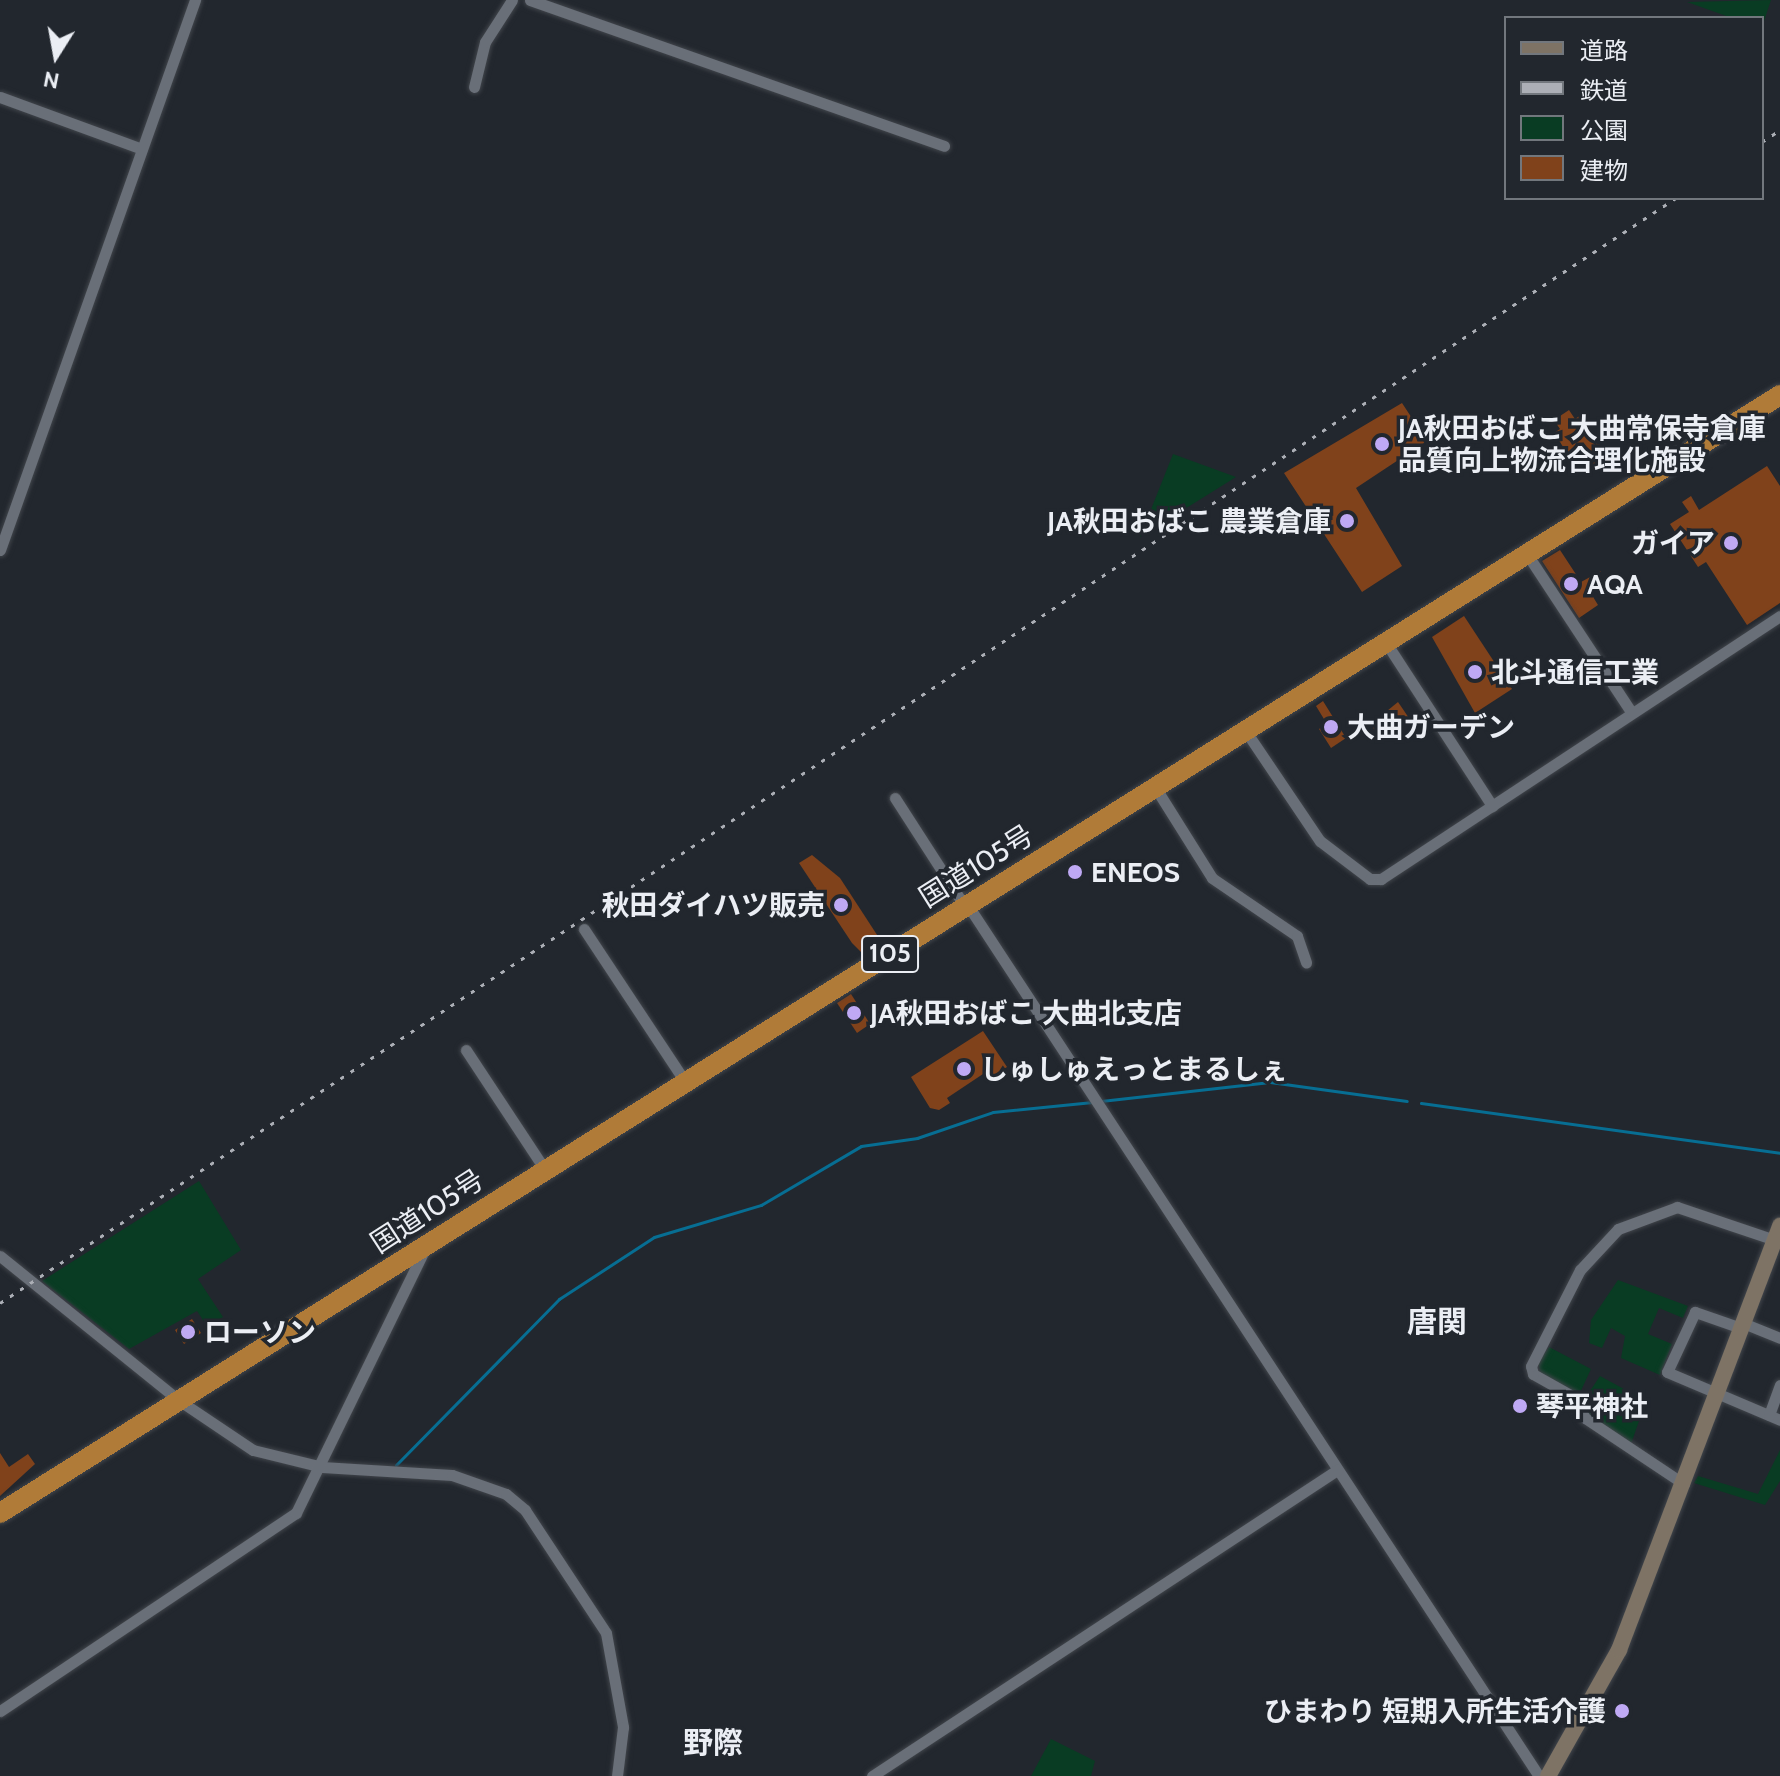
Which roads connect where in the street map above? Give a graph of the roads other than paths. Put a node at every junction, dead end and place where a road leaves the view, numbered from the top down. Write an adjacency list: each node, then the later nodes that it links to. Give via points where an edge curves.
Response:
1 (195, 0): 7 (street)
2 (512, 0): 4 (street, via 485,42)
3 (530, 0): 6 (street)
4 (474, 87)
5 (0, 97): 7 (street)
6 (944, 146)
7 (142, 149): 9 (street)
8 (1780, 395): 10 (highway, 国道105号 / 105)
9 (0, 550)
10 (1527, 554): 12 (highway, 国道105号 / 105); 13 (street)
11 (1780, 616): 13 (street)
12 (1385, 641): 14 (highway, 国道105号 / 105); 17 (street)
13 (1631, 712): 17 (street)
14 (1245, 730): 15 (highway, 国道105号 / 105); 17 (street, via 1320,841 1370,879 1381,879)
15 (1155, 787): 18 (highway, 国道105号 / 105); 20 (street, via 1212,878 1297,936)
16 (895, 798): 18 (street)
17 (1492, 806)
18 (966, 904): 22 (highway, 国道105号 / 105); 34 (street)
19 (584, 929): 22 (street)
20 (1306, 962)
21 (466, 1050): 23 (street)
22 (686, 1083): 23 (highway, 国道105号 / 105)
23 (545, 1170): 24 (highway, 国道105号 / 105)
24 (428, 1243): 31 (highway, 国道105号 / 105); 33 (street)
25 (1776, 1244): 27 (street); 35 (street, via 1677,1207 1618,1229 1580,1270 1531,1366 1533,1374 1574,1397 1585,1418)
26 (0, 1256): 31 (street)
27 (1742, 1326): 28 (street); 30 (street); 30 (street, via 1695,1312 1667,1372)
28 (1780, 1338)
29 (1780, 1385): 32 (street)
30 (1716, 1395): 32 (street); 35 (street)
31 (180, 1401): 33 (street, via 253,1450); 36 (highway, 国道105号 / 105)
32 (1774, 1418)
33 (322, 1467): 37 (street, via 296,1513 281,1525); 38 (street, via 478,1480 525,1510 606,1633 623,1727)
34 (1337, 1470): 39 (street); 40 (street)
35 (1684, 1484): 40 (street, via 1619,1650)
36 (0, 1513)
37 (0, 1711)
38 (617, 1776)
39 (872, 1776)
40 (1540, 1776)

